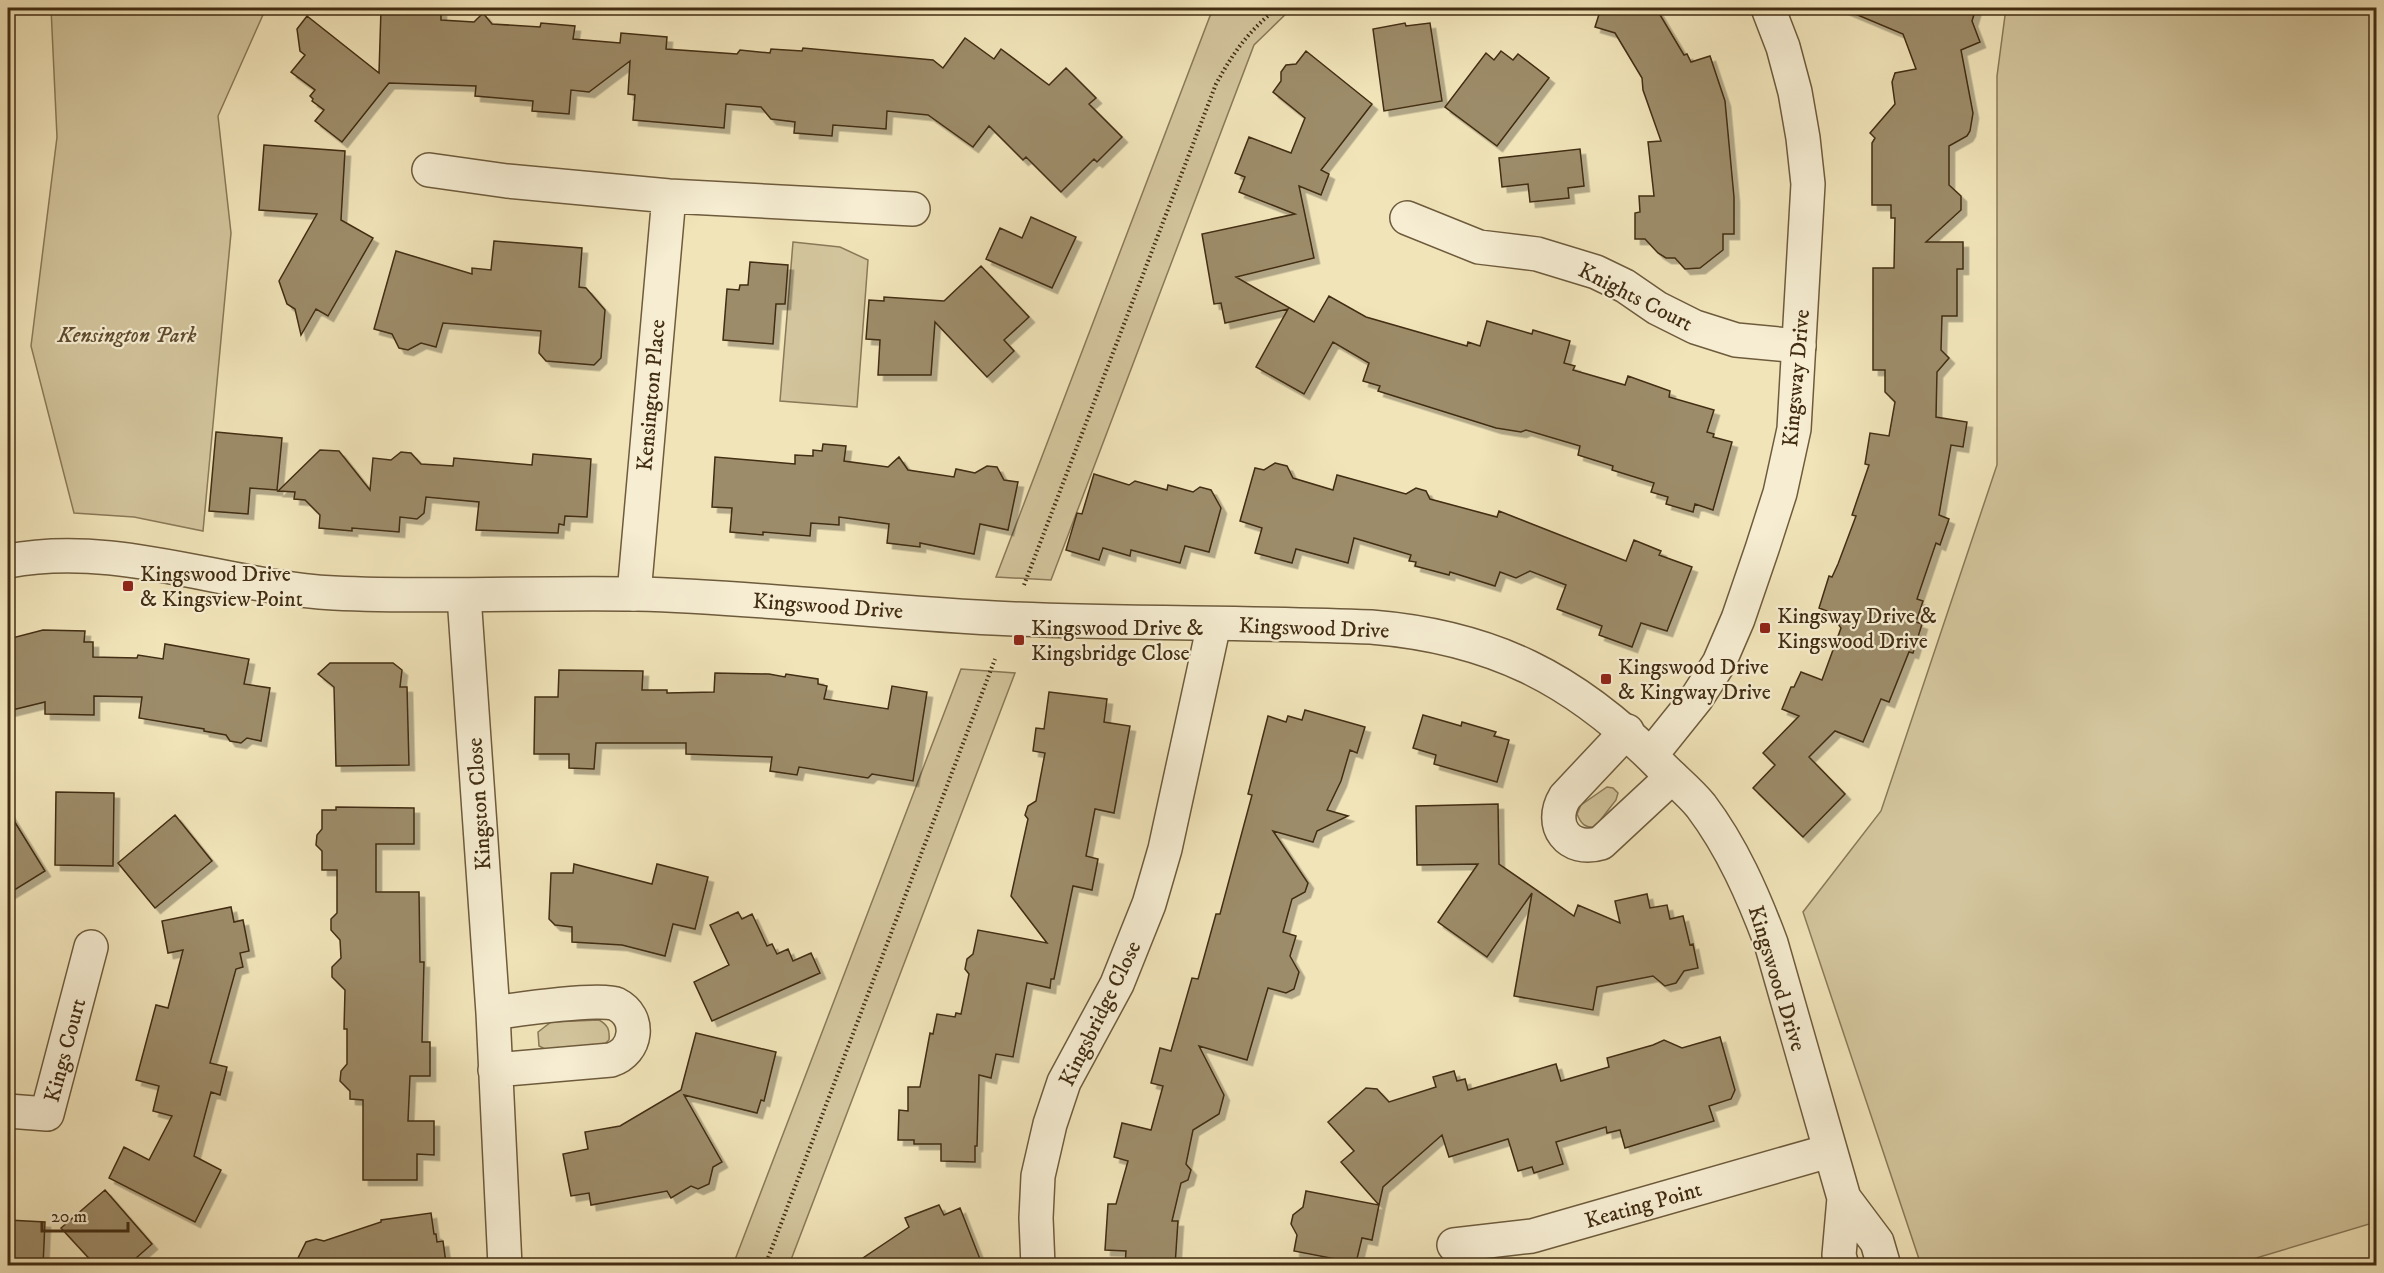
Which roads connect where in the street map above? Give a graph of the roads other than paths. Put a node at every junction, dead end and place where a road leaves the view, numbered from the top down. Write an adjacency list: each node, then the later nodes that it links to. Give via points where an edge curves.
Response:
1 (1768, 8): 6 (street, Kingsway Drive, via 1796,92 1807,172)
2 (429, 170): 3 (street)
3 (669, 196): 4 (street); 8 (street, Kensington Place)
4 (913, 209)
5 (1407, 218): 6 (street, Knights Court, via 1479,247 1537,254 1596,272 1695,327 1736,340)
6 (1799, 345): 12 (street, Kingsway Drive, via 1794,429 1780,493 1738,619 1719,663)
7 (8, 561): 9 (street, Kingswood Drive, via 72,555 113,557 290,590)
8 (634, 594): 9 (street, Kingswood Drive); 10 (street, Kingswood Drive, via 753,598 1011,619)
9 (464, 596): 14 (street, Kingston Close)
10 (1214, 624): 11 (street, Kingswood Drive, via 1371,627 1452,638 1491,650 1551,677); 21 (street, Kingsbridge Close, via 1166,849 1149,904 1117,984 1064,1082 1050,1124 1038,1176)
11 (1627, 731): 12 (street, Kingswood Drive); 12 (street, via 1565,796 1558,816 1564,835 1581,845 1600,843)
12 (1661, 766): 17 (street, Kingswood Drive, via 1700,805 1725,842 1756,902)
13 (91, 947): 16 (street, Kings Court, via 47,1114)
14 (493, 1013): 15 (street, Kingston Close); 15 (street, via 609,1002 626,1012 634,1030 628,1049 611,1060)
15 (495, 1070): 20 (street, Kingston Close)
16 (8, 1112)
17 (1829, 1150): 18 (street, Kingswood Drive); 19 (street, Keating Point, via 1532,1236)
18 (1844, 1198): 22 (street, Kingswood Drive, via 1839,1255); 23 (street, Kingswood Drive, via 1877,1242)
19 (1455, 1245)
20 (505, 1266)
21 (1038, 1266)
22 (1842, 1266)
23 (1884, 1266)

